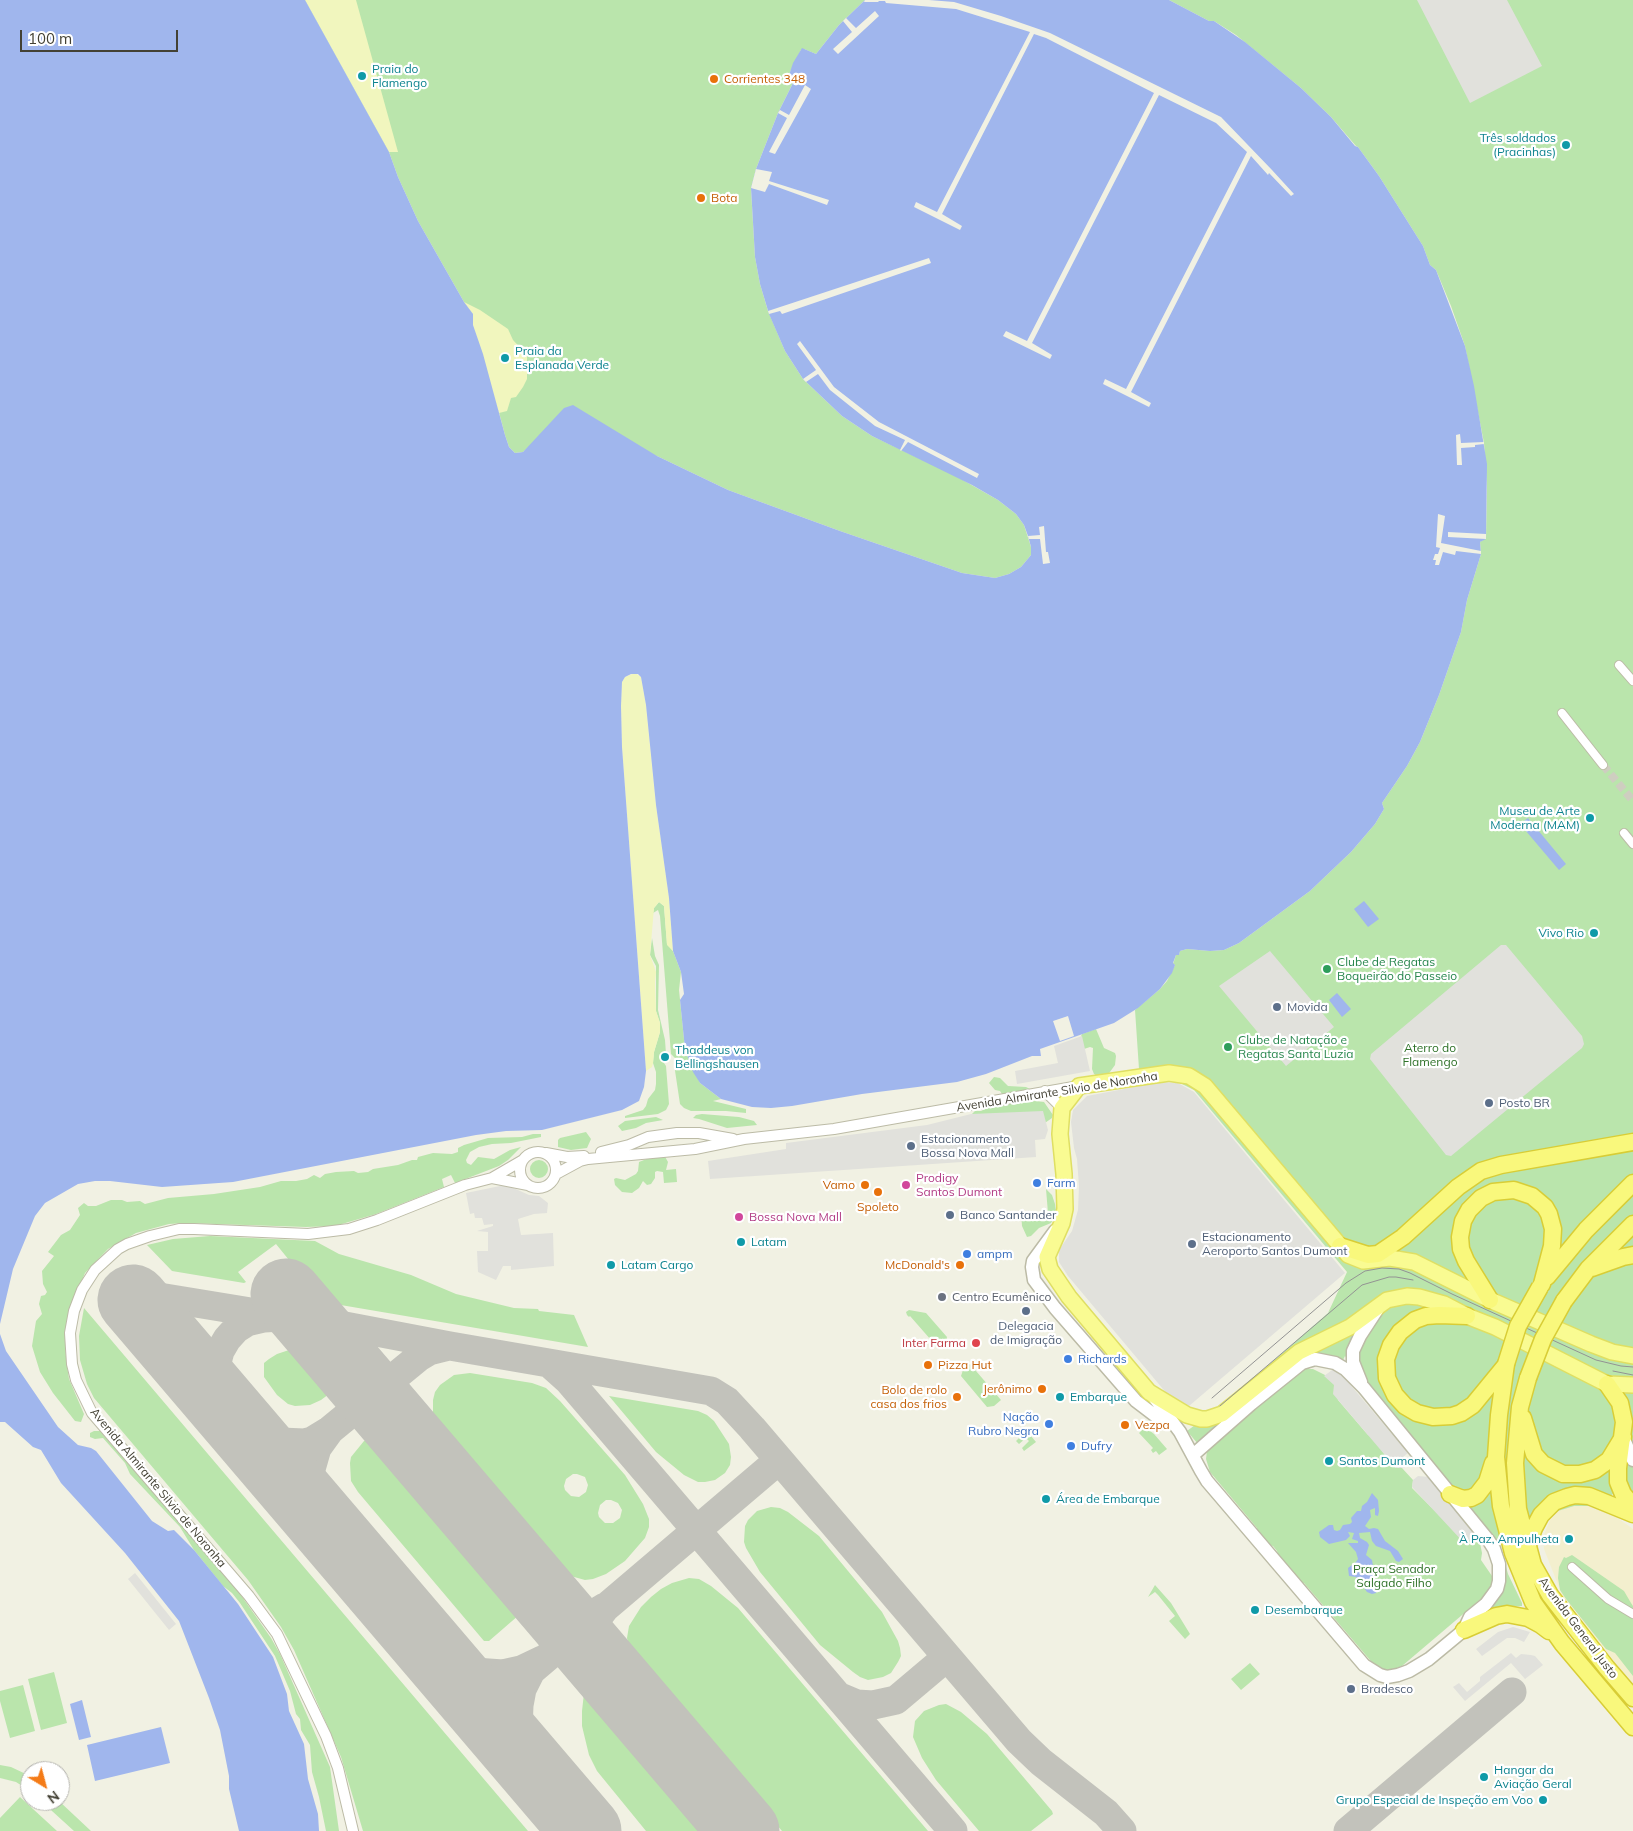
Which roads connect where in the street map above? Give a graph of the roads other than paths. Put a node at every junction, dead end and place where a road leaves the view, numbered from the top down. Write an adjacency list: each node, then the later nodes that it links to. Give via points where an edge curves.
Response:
1 (1619, 665): 2 (street)
2 (1633, 682)
3 (1562, 713): 4 (street)
4 (1604, 765)
5 (1624, 832): 6 (street)
6 (1633, 844)
7 (1079, 1086): 8 (street, Avenida Almirante Silvio de Noronha); 9 (main road); 20 (main road, Avenida Almirante Silvio de Noronha, via 1169,1073 1189,1076 1205,1086)
8 (1045, 1091): 9 (street); 10 (street, Avenida Almirante Silvio de Noronha, via 975,1106)
9 (1062, 1108): 18 (main road, via 1060,1134 1065,1209)
10 (744, 1140): 12 (street, Avenida Almirante Silvio de Noronha, via 699,1133 677,1134 648,1137 578,1157); 14 (street, Avenida Almirante Silvio de Noronha, via 709,1147 588,1159)
11 (1633, 1142): 20 (highway, via 1481,1171 1378,1254 1368,1255)
12 (546, 1154): 13 (street, Avenida Almirante Silvio de Noronha, via 534,1152); 14 (street, via 555,1162)
13 (523, 1160): 15 (street, Avenida Almirante Silvio de Noronha); 17 (street, via 521,1176)
14 (556, 1174): 17 (street, Avenida Almirante Silvio de Noronha, via 547,1186 535,1188)
15 (492, 1178): 17 (street, Avenida Almirante Silvio de Noronha); 51 (street, Avenida Almirante Silvio de Noronha, via 464,1185 377,1220 332,1232 179,1229 150,1236 127,1244 96,1270 82,1290 74,1311 70,1333 72,1364 92,1413 274,1628 326,1736)
16 (1633, 1183): 23 (highway, via 1586,1230)
17 (528, 1185)
18 (1062, 1223): 32 (main road, via 1047,1257 1050,1269 1069,1297); 34 (street, via 1035,1258 1032,1267 1034,1280 1136,1400 1157,1417)
19 (1633, 1224): 22 (highway, Avenida General Justo)
20 (1340, 1246): 24 (main road, Avenida Almirante Silvio de Noronha, via 1359,1261 1390,1258 1414,1262)
21 (1633, 1255): 22 (highway)
22 (1588, 1269): 33 (highway, Avenida General Justo, bridge, via 1542,1339)
23 (1541, 1285): 24 (highway, via 1552,1246 1553,1229 1549,1214 1539,1201 1525,1193 1493,1192 1469,1210 1462,1221 1460,1237 1468,1266); 28 (highway, bridge, via 1518,1326)
24 (1490, 1300): 27 (main road, Avenida Almirante Silvio de Noronha, via 1612,1352)
25 (1380, 1304): 26 (main road, via 1393,1298 1412,1296 1444,1304); 31 (street, via 1353,1351 1354,1366); 32 (main road, via 1355,1324 1290,1358 1218,1416 1207,1419 1188,1415)
26 (1467, 1316): 28 (highway, via 1426,1316 1400,1332 1386,1359 1387,1378 1395,1395 1417,1413 1433,1417 1452,1416 1473,1405); 29 (main road)
27 (1633, 1356)
28 (1505, 1365): 37 (highway, Avenida General Justo)
29 (1607, 1384): 30 (main road); 35 (highway, via 1623,1413)
30 (1633, 1385)
31 (1364, 1388): 36 (street, via 1334,1363 1306,1361); 41 (street)
32 (1150, 1392): 34 (street)
33 (1520, 1407): 35 (highway, via 1530,1448 1543,1464 1563,1474 1595,1470 1609,1460); 44 (highway, Avenida General Justo, via 1515,1463 1518,1508)
34 (1175, 1424): 38 (street)
35 (1623, 1437): 39 (street); 42 (highway, via 1618,1482)
36 (1208, 1440): 38 (street); 40 (street)
37 (1497, 1449): 41 (highway, via 1487,1482 1477,1495 1464,1498); 48 (highway, Avenida General Justo, via 1501,1506 1512,1553 1533,1602)
38 (1193, 1455): 40 (street)
39 (1633, 1460)
40 (1201, 1471): 47 (street, via 1364,1665 1380,1675 1387,1677 1409,1671)
41 (1450, 1494): 47 (street, via 1489,1541 1499,1564 1497,1589 1470,1617)
42 (1633, 1506)
43 (1633, 1514): 44 (highway, via 1589,1496 1567,1497 1554,1502 1541,1515)
44 (1527, 1547): 49 (highway, Avenida General Justo, via 1550,1595)
45 (1572, 1566): 46 (street, via 1608,1599)
46 (1633, 1614)
47 (1464, 1630): 48 (highway, via 1496,1616 1518,1615 1542,1624)
48 (1562, 1643): 50 (highway, Avenida General Justo)
49 (1633, 1698)
50 (1633, 1727)
51 (354, 1831)

